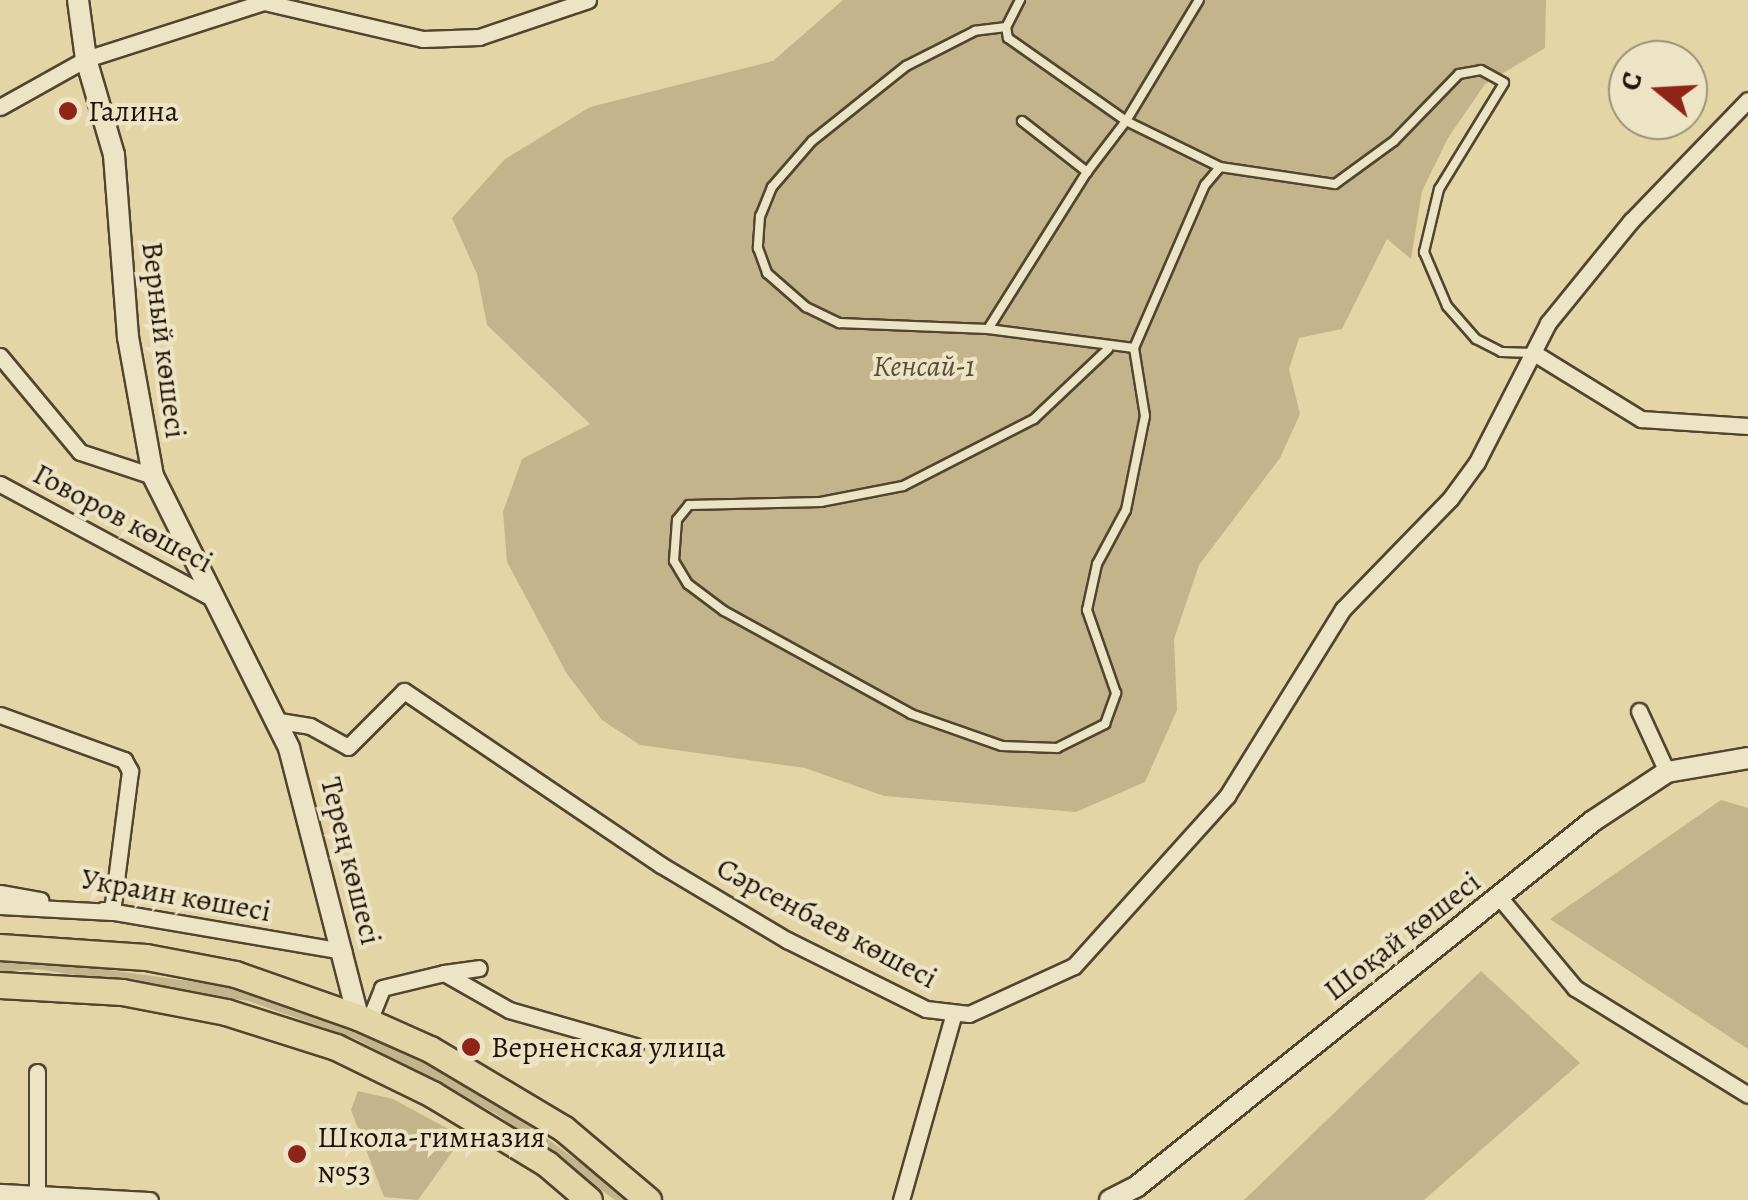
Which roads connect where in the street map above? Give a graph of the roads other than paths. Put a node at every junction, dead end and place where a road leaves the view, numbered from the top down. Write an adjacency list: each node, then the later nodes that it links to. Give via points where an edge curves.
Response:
1 (78, 0): 6 (street, Верный көшесі)
2 (588, 0): 6 (street, via 479,37 423,39 264,2)
3 (1020, 0): 5 (lane)
4 (1200, 0): 10 (lane)
5 (1006, 27): 10 (lane, via 1015,46); 13 (lane, via 975,31 906,66 812,141 772,187 760,216 758,248 767,274 839,323)
6 (86, 59): 8 (street); 19 (street, Верный көшесі, via 114,155 128,337)
7 (1748, 100): 16 (street, Сәрсенбаев көшесі, via 1631,221 1548,323)
8 (0, 107)
9 (1022, 121): 12 (lane)
10 (1126, 121): 11 (lane); 12 (lane)
11 (1220, 167): 14 (lane, via 1204,185); 16 (lane, via 1335,184 1394,141 1459,74 1481,70 1504,83 1439,190 1424,252 1447,306 1476,339 1501,352)
12 (1088, 172): 13 (lane)
13 (988, 329): 15 (lane)
14 (1134, 348): 15 (lane); 15 (lane, via 1145,416 1126,510 1098,564 1087,610 1116,694 1105,724 1056,748 1002,746 911,714 724,611 688,584 674,561 677,520 689,505 821,502 903,486 1034,419)
15 (1108, 349)
16 (1534, 353): 18 (street, via 1641,419); 36 (street, Сәрсенбаев көшесі, via 1477,462 1343,609 1227,796 1074,966)
17 (0, 356): 19 (street, via 80,452)
18 (1748, 426)
19 (153, 476): 21 (street, Верный көшесі)
20 (0, 484): 21 (street, Говоров көшесі)
21 (220, 602): 24 (street, Верный көшесі)
22 (1639, 711): 26 (street)
23 (0, 715): 30 (street, via 124,760 130,772)
24 (279, 721): 32 (street, Терең көшесі); 36 (street, Сәрсенбаев көшесі, via 310,726 348,747 404,692 787,940 926,1010)
25 (1748, 758): 26 (street, Шоқай көшесі)
26 (1667, 772): 28 (street, Шоқай көшесі, via 1593,821)
27 (0, 893): 30 (street, Украин көшесі)
28 (1500, 898): 40 (street, via 1575,988); 47 (street, Шоқай көшесі, via 1136,1187)
29 (0, 906): 30 (street)
30 (112, 912): 32 (street, Украин көшесі)
31 (0, 947): 37 (main road, via 146,957 235,974)
32 (344, 951): 37 (street, Терең көшесі)
33 (479, 968): 34 (street)
34 (444, 974): 37 (street, via 382,988); 38 (street, via 509,1010)
35 (0, 985): 44 (main road, via 122,992 226,1012 336,1047 432,1094 547,1164)
36 (953, 1016): 46 (street)
37 (364, 1019): 45 (main road, via 564,1130)
38 (635, 1046)
39 (37, 1072): 42 (street)
40 (1748, 1094)
41 (0, 1192): 42 (street)
42 (38, 1194): 43 (street)
43 (150, 1200)
44 (590, 1200)
45 (648, 1200)
46 (900, 1200)
47 (1110, 1200)

